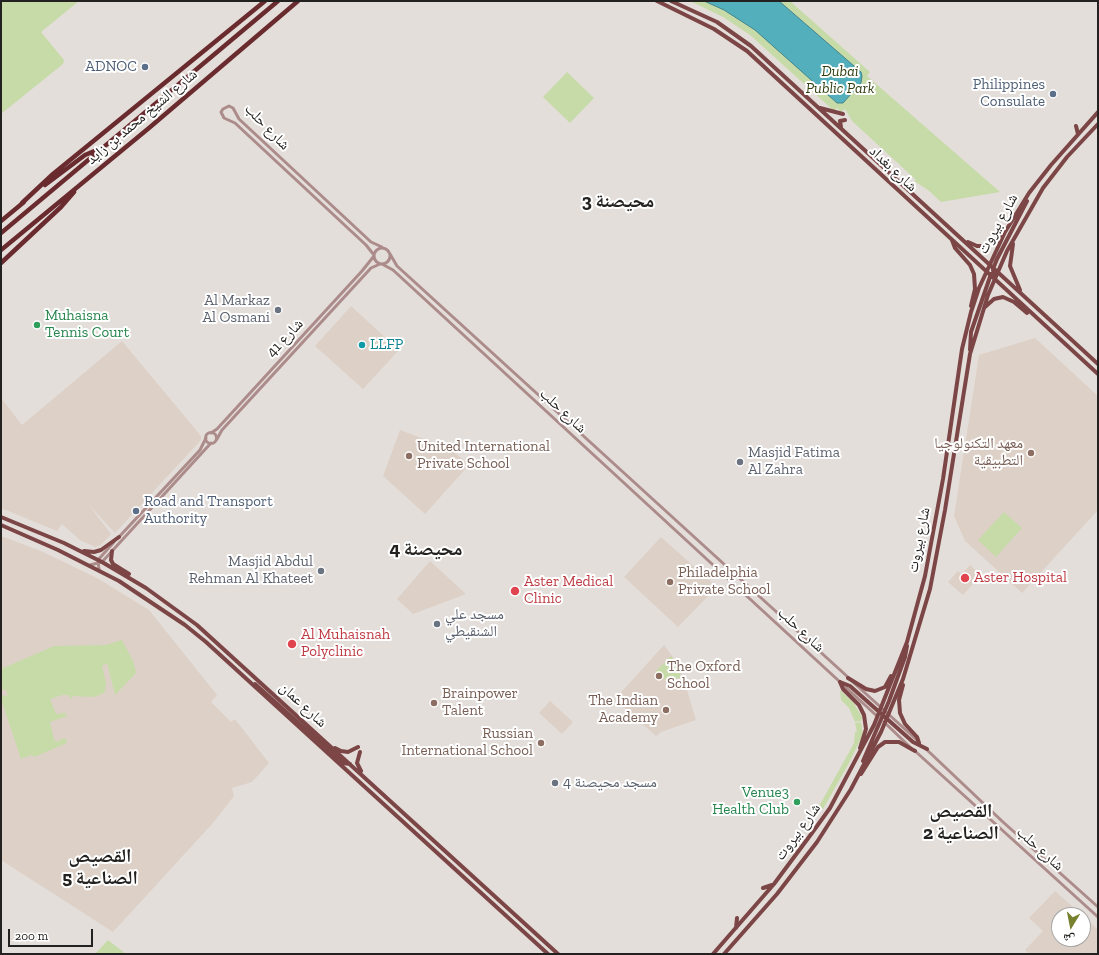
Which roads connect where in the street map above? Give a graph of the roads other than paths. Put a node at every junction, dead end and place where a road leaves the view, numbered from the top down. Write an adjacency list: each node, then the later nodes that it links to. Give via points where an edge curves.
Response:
1 (265, 1): 17 (highway, via 64,165)
2 (278, 1): 14 (highway, شارع الشيخ محمد بن زايد)
3 (298, 1): 15 (highway, شارع الشيخ محمد بن زايد)
4 (657, 1): 22 (main road, شارع بغداد, via 714,29 747,51)
5 (671, 1): 6 (main road, شارع بغداد, via 705,16 740,37)
6 (818, 107): 8 (main road); 12 (main road, شارع بغداد)
7 (1098, 112): 13 (main road, شارع بيروت)
8 (843, 114)
9 (845, 120): 12 (main road, via 839,122)
10 (1098, 124): 21 (main road, شارع بيروت, via 1046,183)
11 (1076, 126): 13 (main road)
12 (842, 129): 23 (main road, شارع بغداد)
13 (1078, 134): 16 (main road, شارع بيروت)
14 (100, 149): 17 (highway, via 85,155); 20 (highway, شارع الشيخ محمد بن زايد)
15 (78, 185): 25 (highway, شارع الشيخ محمد بن زايد); 28 (highway, via 61,207)
16 (1029, 193): 19 (main road, شارع بيروت); 31 (main road)
17 (22, 203): 18 (highway)
18 (1, 221)
19 (1005, 232): 23 (main road, via 986,246 977,246); 29 (main road, شارع بيروت)
20 (1, 233)
21 (1014, 237): 33 (main road, شارع بيروت); 36 (main road, via 1010,266)
22 (952, 240): 32 (main road, شارع بغداد); 38 (main road, via 974,274 975,289)
23 (964, 240): 29 (main road, شارع بغداد)
24 (382, 247): 26 (street); 27 (street); 27 (street, شارع حلب, via 371,242 239,119 232,108 223,108 221,112 224,118 235,123)
25 (1, 250)
26 (390, 254): 30 (street, via 388,261); 58 (street, شارع حلب, via 397,266)
27 (374, 255): 30 (street, via 376,262); 43 (street, شارع 41, via 365,268)
28 (1, 263)
29 (990, 263): 31 (main road, شارع بغداد); 32 (main road, شارع بيروت); 34 (main road)
30 (381, 264): 45 (street, شارع 41, via 373,266 366,273); 60 (street, شارع حلب, via 399,275)
31 (994, 267): 33 (main road, شارع بغداد); 35 (main road)
32 (986, 271): 34 (main road, شارع بغداد); 38 (main road, شارع بيروت)
33 (998, 271): 35 (main road, شارع بيروت); 36 (main road, شارع بغداد)
34 (990, 276): 35 (main road, شارع بغداد); 40 (main road, via 971,332)
35 (994, 279): 37 (main road, شارع بيروت); 39 (main road, شارع بغداد)
36 (1021, 292): 41 (main road, شارع بغداد)
37 (983, 309): 39 (main road, via 997,298 1009,299); 40 (main road, شارع بيروت)
38 (971, 312): 56 (main road, شارع بيروت, via 962,350 930,553)
39 (1058, 337): 42 (main road, شارع بغداد)
40 (970, 354): 59 (main road, شارع بيروت, via 936,559)
41 (1098, 364)
42 (1098, 374)
43 (211, 433): 44 (street); 45 (street, via 215,434)
44 (206, 438): 46 (street, via 207,442); 49 (street, via 200,450)
45 (216, 438): 46 (street)
46 (211, 443): 51 (street)
47 (1, 517): 50 (main road, شارع عمان)
48 (1, 525): 53 (main road, شارع عمان)
49 (119, 537): 50 (main road, via 99,551); 52 (street)
50 (79, 550): 52 (main road, شارع عمان)
51 (112, 551): 52 (street); 55 (main road, via 113,564)
52 (99, 562): 53 (street); 54 (street); 55 (main road, شارع عمان)
53 (90, 565): 54 (main road, شارع عمان)
54 (99, 570): 57 (main road, شارع عمان, via 169,614 206,642)
55 (132, 580): 62 (main road, شارع عمان, via 160,597 204,631)
56 (907, 642): 58 (main road, via 889,681 882,688 868,690); 61 (main road, via 905,657)
57 (243, 676): 69 (main road, via 267,693 343,762); 80 (main road, شارع عمان)
58 (848, 678): 61 (street, شارع حلب)
59 (904, 679): 61 (main road, شارع بيروت); 63 (main road, via 899,700 900,713)
60 (840, 682): 61 (main road, via 850,686); 68 (main road, via 843,689 861,707 866,720 866,732)
61 (883, 716): 63 (street, شارع حلب); 65 (main road, via 916,745); 66 (street, شارع حلب); 68 (main road, شارع بيروت); 70 (main road, شارع بيروت)
62 (322, 738): 64 (main road, via 343,752 350,752); 69 (main road, شارع عمان)
63 (920, 743): 65 (street, شارع حلب)
64 (358, 747)
65 (927, 750): 73 (street, شارع حلب)
66 (915, 751): 70 (main road, via 899,742 885,742 878,747 866,769); 72 (street, شارع حلب)
67 (360, 752): 71 (main road, via 358,768)
68 (859, 756): 74 (main road, شارع بيروت, via 830,808)
69 (350, 764): 71 (main road, شارع عمان)
70 (859, 776): 83 (main road, شارع بيروت, via 794,874)
71 (372, 783): 81 (main road, شارع عمان)
72 (990, 818): 73 (street, via 992,814); 77 (street, شارع حلب)
73 (1003, 822): 76 (street, شارع حلب)
74 (774, 884): 75 (main road); 79 (main road, شارع بيروت)
75 (763, 888)
76 (1098, 907)
77 (1098, 917)
78 (737, 918): 79 (main road)
79 (736, 928): 82 (main road, شارع بيروت)
80 (548, 954)
81 (558, 954)
82 (713, 954)
83 (724, 954)

